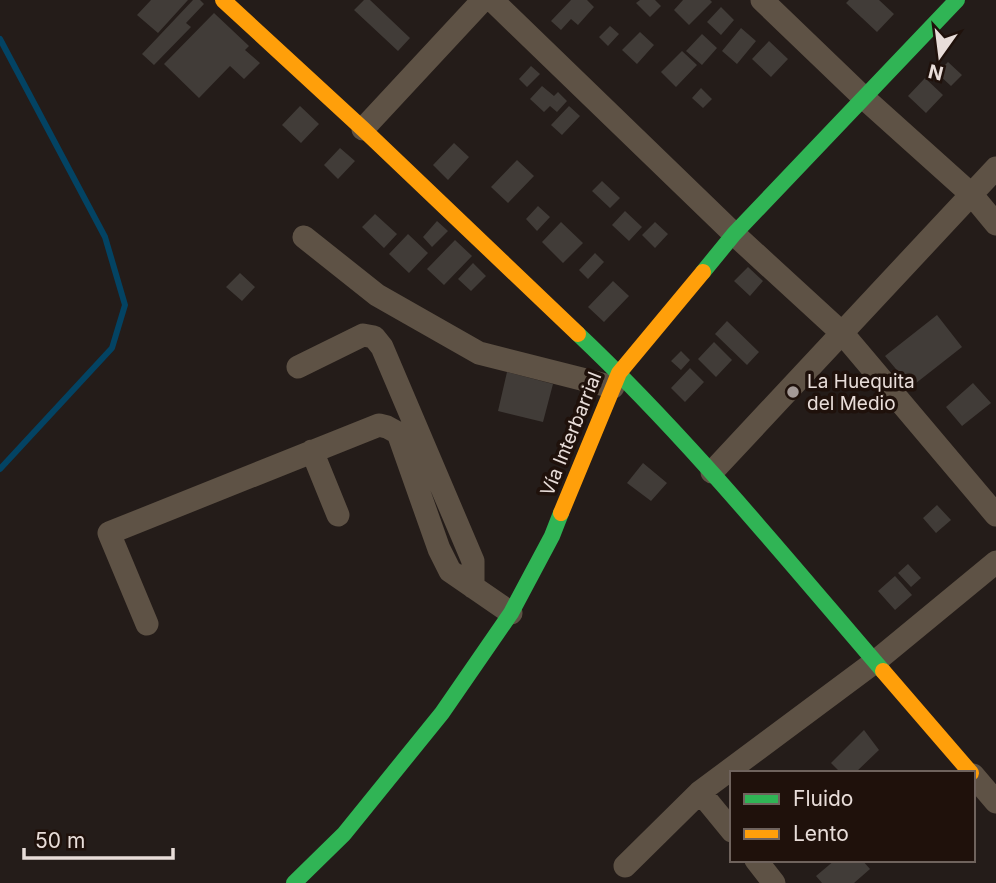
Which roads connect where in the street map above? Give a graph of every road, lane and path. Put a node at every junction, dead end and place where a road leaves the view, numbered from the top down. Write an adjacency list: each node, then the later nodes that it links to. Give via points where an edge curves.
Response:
1 (223, 0): 7 (main road)
2 (483, 0): 7 (street)
3 (492, 0): 11 (street)
4 (762, 0): 6 (street)
5 (957, 0): 6 (main road, Vía Interbarrial)
6 (864, 98): 9 (street); 11 (main road, Vía Interbarrial)
7 (363, 129): 15 (main road)
8 (996, 168): 9 (street)
9 (972, 195): 10 (street); 13 (street)
10 (996, 224)
11 (734, 234): 13 (street); 15 (main road, Vía Interbarrial)
12 (304, 237): 15 (street, via 377,295 479,353)
13 (843, 334): 17 (street); 19 (street)
14 (299, 367): 21 (street, via 363,335 374,337 382,347 473,561)
15 (616, 380): 17 (main road); 22 (main road, Vía Interbarrial, via 552,536)
16 (312, 451): 18 (street); 21 (street, via 379,425 398,433 444,561); 23 (street, via 109,533)
17 (712, 472): 24 (main road)
18 (338, 515)
19 (996, 516)
20 (996, 562): 24 (street)
21 (473, 587): 22 (street)
22 (511, 613): 32 (main road, Vía Interbarrial, via 434,723 344,834)
23 (147, 624)
24 (876, 661): 25 (main road); 27 (street)
25 (969, 771)
26 (975, 778): 28 (street)
27 (700, 792): 29 (street); 31 (street)
28 (996, 802)
29 (730, 829)
30 (758, 862): 33 (street)
31 (625, 866)
32 (294, 883)
33 (774, 883)

